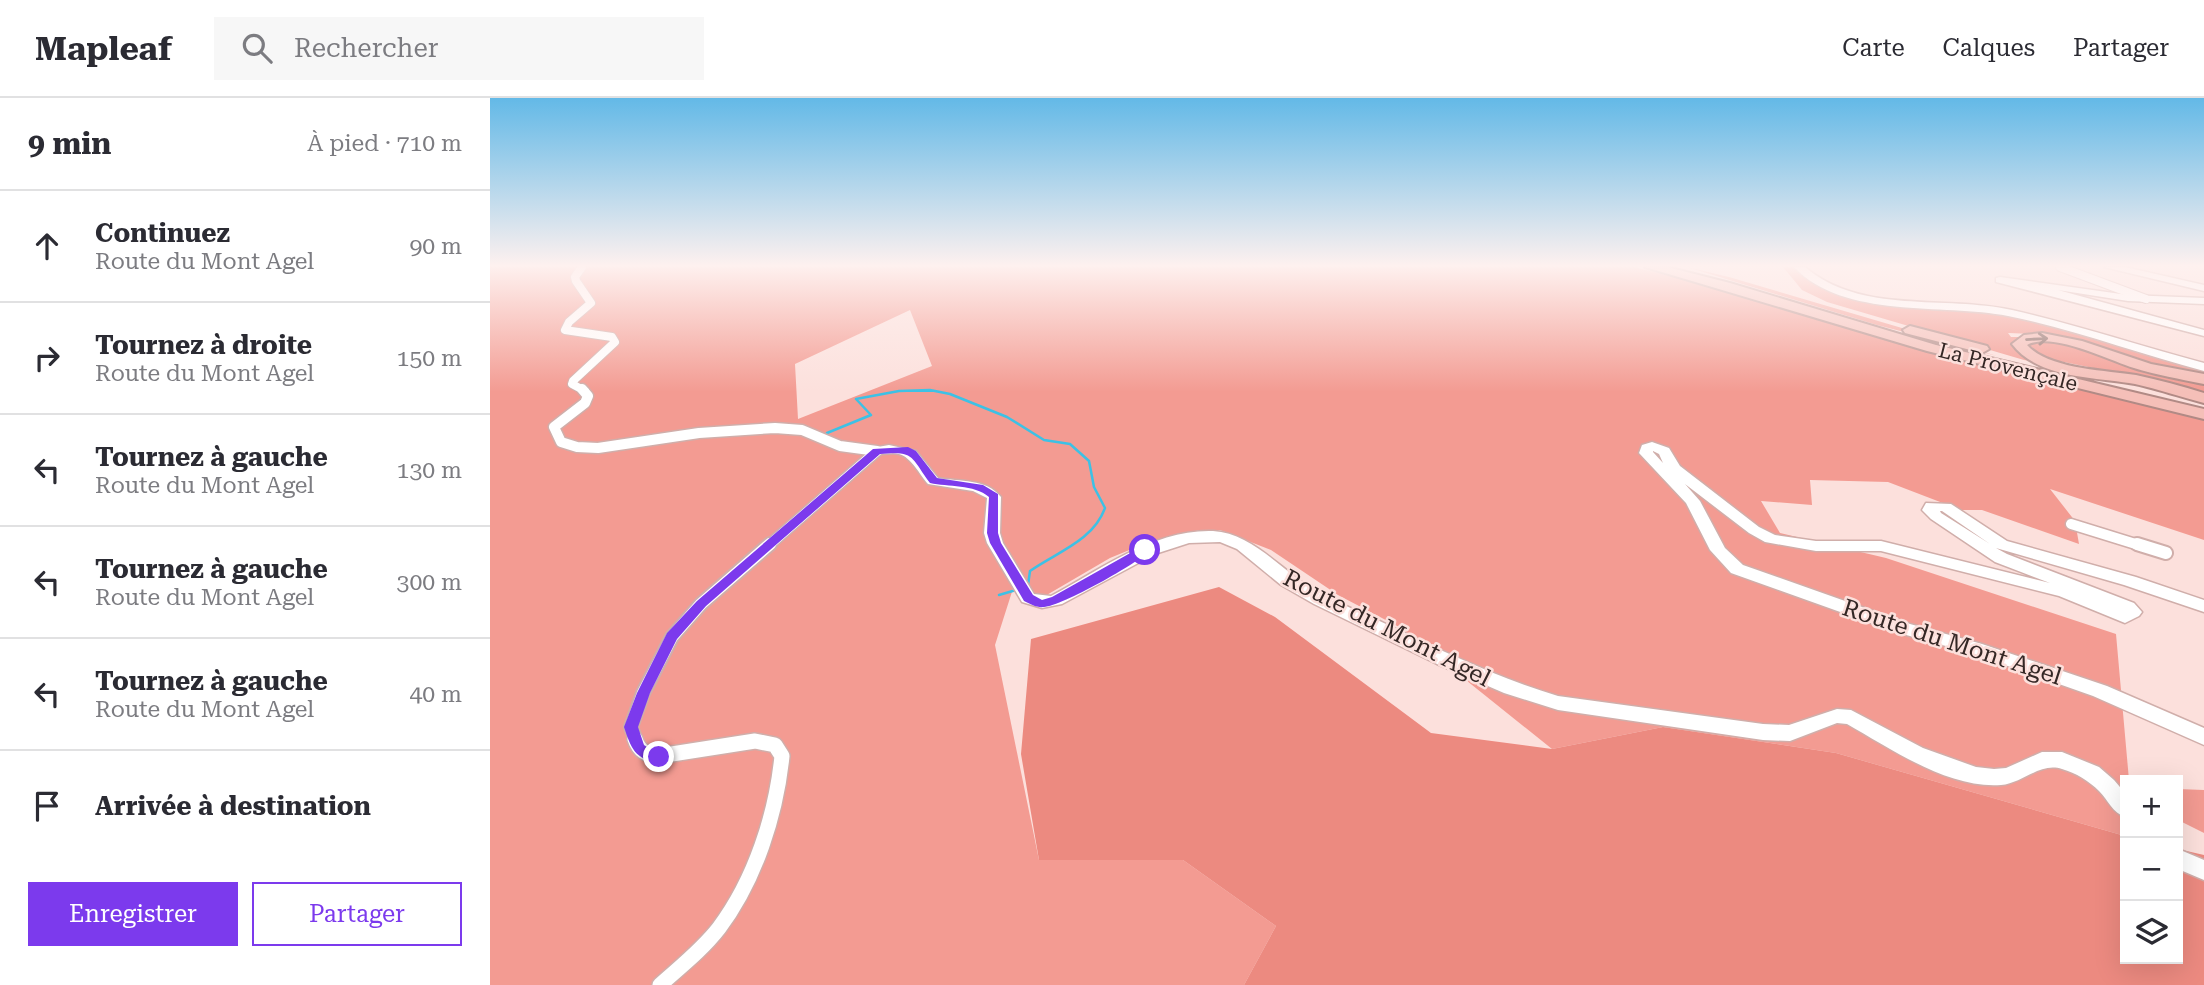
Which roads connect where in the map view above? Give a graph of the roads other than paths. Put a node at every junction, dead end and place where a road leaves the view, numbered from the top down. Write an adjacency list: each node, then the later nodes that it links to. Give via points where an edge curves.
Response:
1 (585, 308): 12 (street, via 565,330 612,337 615,342 573,381 589,396 554,427 561,442 597,448 699,433 775,428 802,430 840,446)
2 (1801, 308): 11 (highway, La Provençale, via 1955,354)
3 (1815, 308): 11 (highway, La Provençale, via 1941,346)
4 (1842, 308): 10 (highway, via 2006,356)
5 (1971, 308): 8 (street, via 2001,311)
6 (2115, 308): 7 (street)
7 (2204, 333)
8 (2204, 367)
9 (2204, 379): 10 (highway, one-way to 9, via 2137,380 2053,364 2030,355 2019,344 2033,338 2062,340)
10 (2204, 400)
11 (2204, 412)
12 (877, 451): 17 (street, Route du Mont Agel, via 905,449 933,481 990,491 995,504 992,533 1028,598 1042,604 1145,550 1198,538 1226,538 1304,592 1490,682 1526,694 1558,703 1763,732 1790,733 1837,716 1851,717 1916,754 1976,775 2008,776 2042,760 2074,763 2092,773); 20 (street, via 701,604 672,636 633,717 633,737 648,755 755,741 775,745 782,756 777,792 734,906 718,929)
13 (2071, 524): 14 (street)
14 (2166, 553)
15 (2204, 606): 16 (street, Route du Mont Agel, via 2008,546 1937,504 1930,510 1936,516 1986,550 2133,612 2125,617 2064,592 1881,545 1816,546 1771,539 1674,469 1664,451 1647,448 1646,453 1692,501 1718,550 1737,569 2100,691)
16 (2204, 737)
17 (2120, 802)
18 (2183, 861): 19 (street)
19 (2204, 870)
20 (660, 985)

